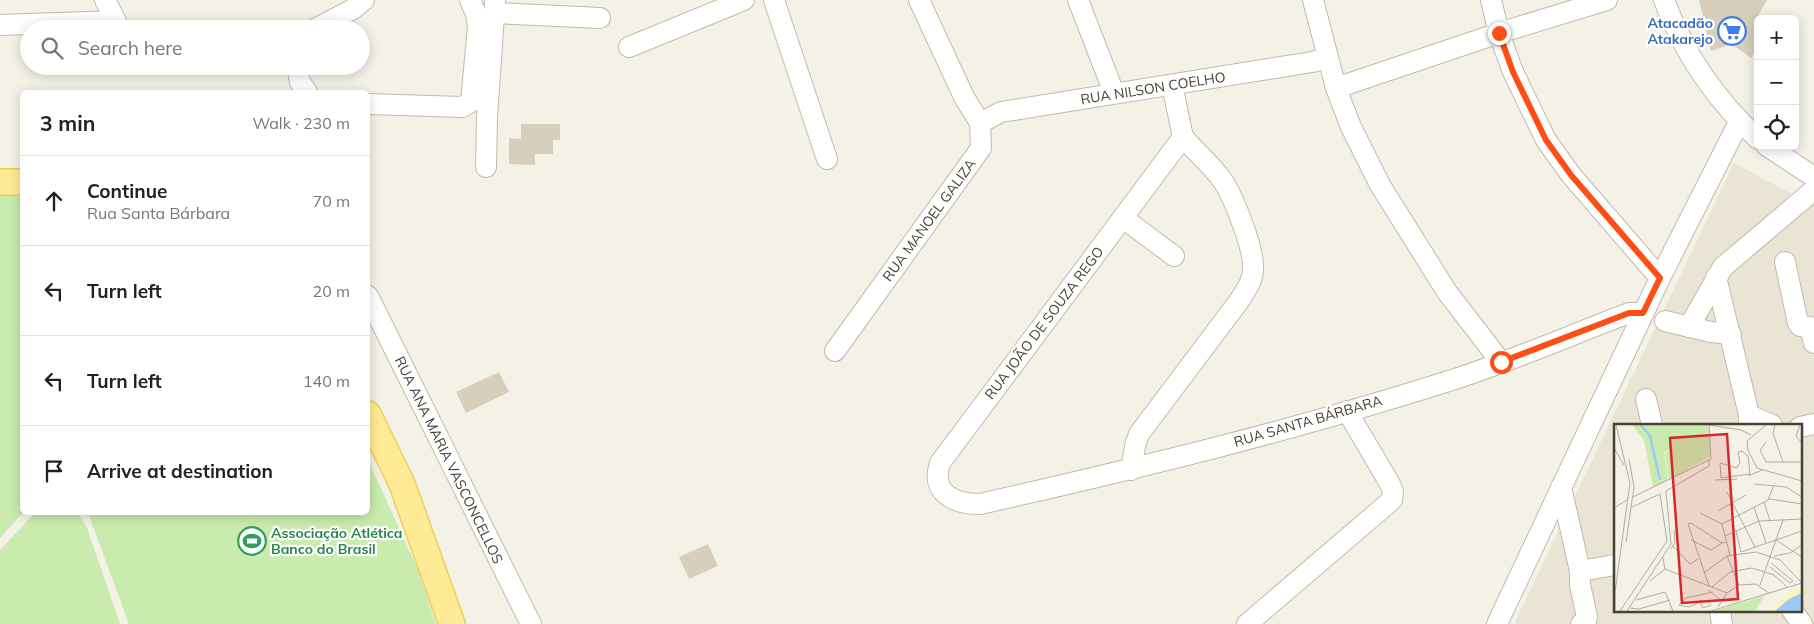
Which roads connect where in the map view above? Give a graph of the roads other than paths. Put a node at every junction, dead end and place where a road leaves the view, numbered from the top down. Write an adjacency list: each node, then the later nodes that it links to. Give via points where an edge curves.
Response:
1 (105, 0): 14 (street)
2 (364, 0): 15 (street)
3 (470, 0): 26 (street, via 478,27 471,102 462,107)
4 (744, 0): 19 (street)
5 (774, 0): 32 (street)
6 (919, 0): 28 (street, RUA MANOEL GALIZA, via 964,97)
7 (1078, 0): 25 (street)
8 (1313, 0): 20 (street)
9 (1491, 0): 18 (street)
10 (1607, 0): 18 (street)
11 (1664, 0): 27 (street, via 1701,75)
12 (495, 7): 13 (street); 33 (street)
13 (600, 18)
14 (115, 20)
15 (332, 20)
16 (20, 24): 17 (street)
17 (0, 25)
18 (1499, 33): 23 (street); 42 (street, via 1546,140 1571,175)
19 (629, 47)
20 (1327, 58): 22 (street, RUA NILSON COELHO); 23 (street)
21 (299, 75): 24 (street)
22 (1172, 85): 25 (street, RUA NILSON COELHO); 30 (street)
23 (1336, 88): 50 (street, via 1380,185 1414,242 1447,292)
24 (306, 90)
25 (1114, 94): 28 (street, RUA NILSON COELHO, via 1001,112)
26 (370, 104)
27 (1739, 122): 29 (street); 42 (street)
28 (980, 123): 49 (street, RUA MANOEL GALIZA, via 981,148)
29 (1754, 135)
30 (1183, 138): 38 (street, RUA JOÃO DE SOUZA REGO); 57 (street, via 1221,178 1228,190 1250,249 1251,282 1139,434)
31 (1773, 150): 34 (street)
32 (827, 159)
33 (486, 167)
34 (1814, 177)
35 (0, 182): 36 (main road)
36 (20, 182)
37 (1814, 190): 41 (street, via 1723,267)
38 (1122, 218): 39 (street); 59 (street, RUA JOÃO DE SOUZA REGO, via 940,463 938,484 943,492)
39 (1174, 256)
40 (1785, 262): 48 (street, via 1798,323 1810,327)
41 (1716, 277): 46 (street); 47 (street)
42 (1660, 278): 44 (street)
43 (370, 300): 64 (street, RUA ANA MARIA VASCONCELLOS)
44 (1643, 313): 50 (street, RUA SANTA BÁRBARA, via 1629,313); 58 (street)
45 (1665, 321): 46 (street)
46 (1689, 327): 47 (street)
47 (1731, 334): 54 (street)
48 (1814, 343)
49 (835, 351)
50 (1501, 362): 52 (street, RUA SANTA BÁRBARA)
51 (1646, 399): 55 (street)
52 (1347, 411): 57 (street, RUA SANTA BÁRBARA); 65 (street, via 1390,484 1392,500)
53 (370, 418): 63 (main road, via 402,484)
54 (1749, 420): 56 (street)
55 (1652, 424)
56 (1767, 424)
57 (1131, 470): 59 (street, RUA SANTA BÁRBARA, via 980,504)
58 (1561, 486): 61 (street); 66 (street)
59 (966, 504)
60 (1614, 564): 61 (street)
61 (1580, 571): 67 (street, via 1586,617)
62 (1793, 612): 68 (street)
63 (452, 624)
64 (531, 624)
65 (1247, 624)
66 (1496, 624)
67 (1581, 624)
68 (1802, 624)

